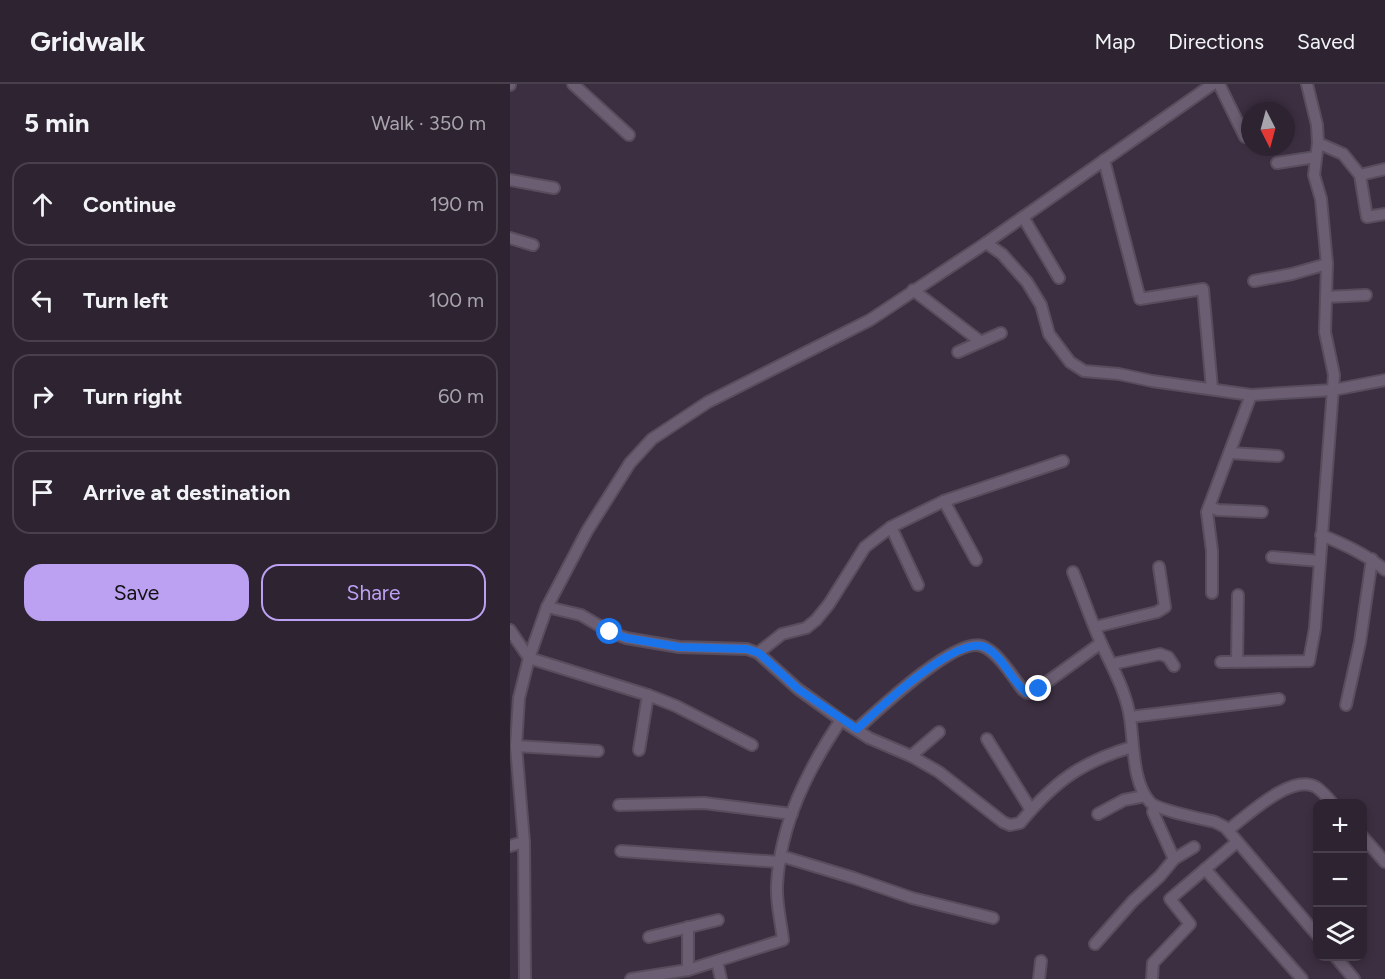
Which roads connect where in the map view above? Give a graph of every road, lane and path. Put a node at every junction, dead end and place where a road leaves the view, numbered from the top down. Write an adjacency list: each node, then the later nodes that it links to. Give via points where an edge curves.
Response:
1 (573, 84): 6 (street)
2 (1213, 84): 9 (street)
3 (1219, 84): 5 (street)
4 (1307, 84): 7 (street)
5 (1241, 129)
6 (629, 135)
7 (1318, 143): 8 (street); 12 (street, via 1343,154)
8 (1316, 157): 10 (street); 20 (street, via 1314,175 1321,199)
9 (1104, 160): 16 (street); 30 (street, via 1140,298 1203,289)
10 (1278, 163)
11 (1385, 169): 12 (street)
12 (1360, 175): 15 (street, via 1367,217)
13 (510, 180): 14 (street)
14 (554, 188)
15 (1385, 214)
16 (1023, 217): 18 (street); 21 (street)
17 (510, 238): 19 (street)
18 (986, 243): 23 (street); 30 (street, via 1002,254 1027,282 1041,305 1049,334 1076,368)
19 (533, 245)
20 (1327, 264): 22 (street); 25 (street)
21 (1059, 278)
22 (1254, 281)
23 (913, 290): 27 (street); 51 (street, via 870,320 716,397 652,439 612,490)
24 (1366, 295): 25 (street)
25 (1326, 297): 31 (street, via 1325,332 1334,375)
26 (1001, 333): 27 (street)
27 (981, 342): 28 (street)
28 (958, 352)
29 (1385, 380): 31 (street)
30 (1212, 389): 32 (street)
31 (1333, 390): 32 (street); 40 (street)
32 (1251, 395): 33 (street)
33 (1230, 453): 34 (street); 37 (street)
34 (1278, 456)
35 (1063, 461): 36 (street)
36 (944, 501): 39 (street); 43 (street)
37 (1209, 507): 38 (street); 49 (street)
38 (1262, 512)
39 (891, 527): 48 (street); 55 (street, via 865,547 816,620 806,628 782,634)
40 (1321, 535): 42 (street); 44 (street)
41 (1272, 557): 44 (street)
42 (1372, 559): 46 (street); 64 (street)
43 (976, 560)
44 (1320, 561): 58 (street, via 1309,661)
45 (1159, 567): 52 (street, via 1165,607)
46 (1385, 570)
47 (1073, 572): 52 (street)
48 (918, 585)
49 (1212, 593)
50 (1238, 595): 58 (street)
51 (547, 608): 55 (street, via 581,615 626,638 679,647 747,649); 56 (street)
52 (1095, 627): 54 (street)
53 (510, 630): 56 (street)
54 (1101, 644): 59 (street); 67 (street, via 1032,693 1023,690 992,652 976,644 929,668)
55 (759, 653): 66 (street, via 798,689)
56 (529, 658): 61 (street); 62 (street)
57 (1221, 662): 58 (street)
58 (1237, 662)
59 (1112, 664): 60 (street, via 1160,654); 65 (street)
60 (1174, 666)
61 (648, 695): 70 (street); 73 (street)
62 (515, 698): 71 (street)
63 (1279, 699): 65 (street)
64 (1346, 705)
65 (1130, 717): 72 (street)
66 (841, 720): 67 (street); 82 (street, via 813,764)
67 (857, 729): 75 (street)
68 (939, 732): 75 (street)
69 (987, 739): 81 (street)
70 (752, 745)
71 (516, 746): 74 (street); 76 (street)
72 (1132, 747): 77 (street); 81 (street, via 1077,769)
73 (639, 750)
74 (598, 751)
75 (911, 756): 81 (street, via 951,779 1003,822 1020,824)
76 (513, 773): 85 (street)
77 (1145, 796): 80 (street); 83 (street, via 1124,800)
78 (1328, 799): 84 (street, via 1317,788 1289,787)
79 (620, 805): 82 (street, via 704,803)
80 (1154, 806): 84 (street, via 1215,822); 92 (street, via 1153,812)
81 (1031, 810)
82 (792, 814): 91 (street)
83 (1098, 814)
84 (1228, 830): 86 (street)
85 (524, 842): 88 (street); 106 (street)
86 (1237, 842): 94 (street); 98 (street)
87 (1367, 842): 93 (street)
88 (510, 846)
89 (1194, 847): 92 (street)
90 (621, 851): 91 (street)
91 (780, 859): 95 (street); 103 (street, via 777,886 783,940)
92 (1174, 860): 100 (street)
93 (1385, 862)
94 (1205, 869): 110 (street, via 1170,899 1190,924 1153,963); 111 (street)
95 (993, 918)
96 (718, 920): 97 (street)
97 (688, 927): 99 (street); 104 (street)
98 (1313, 931)
99 (649, 937)
100 (1095, 944)
101 (1041, 961): 109 (street)
102 (1338, 961): 112 (street)
103 (717, 962): 104 (street); 108 (street)
104 (688, 970): 105 (street)
105 (674, 976): 107 (street)
106 (525, 979)
107 (631, 979)
108 (721, 979)
109 (1039, 979)
110 (1152, 979)
111 (1302, 979)
112 (1354, 979)

